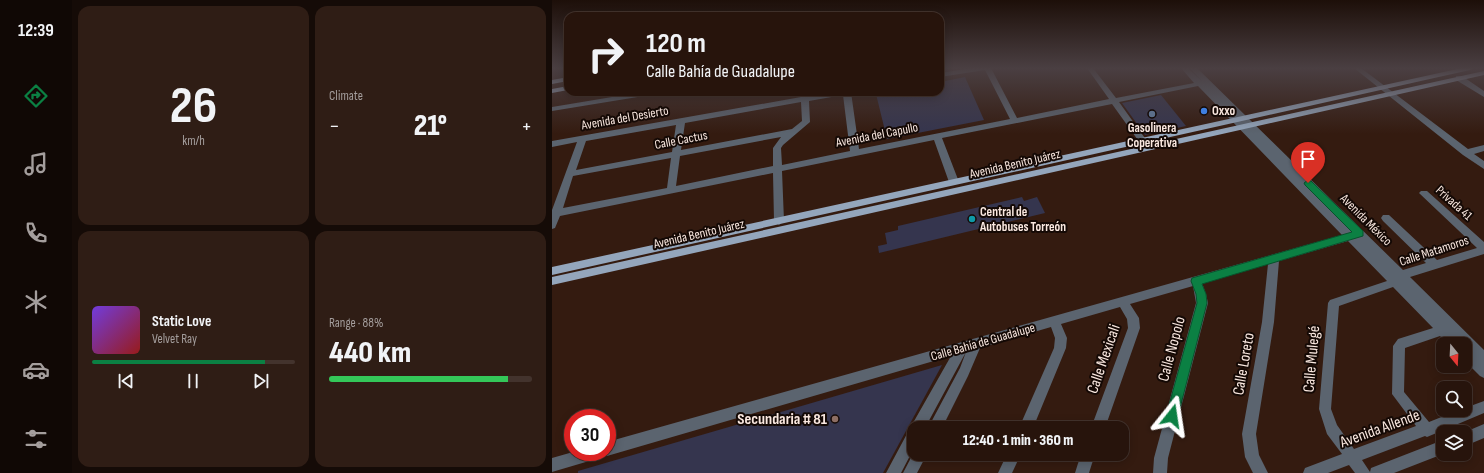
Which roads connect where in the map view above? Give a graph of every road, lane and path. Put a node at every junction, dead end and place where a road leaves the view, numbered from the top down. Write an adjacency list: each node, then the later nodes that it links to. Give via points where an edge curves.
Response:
1 (564, 90): 9 (main road)
2 (999, 90): 17 (street)
3 (1106, 90): 14 (street)
4 (1169, 90): 14 (street, Avenida del Capullo)
5 (1211, 90): 18 (street, Avenida México)
6 (1370, 90): 18 (main road, Avenida Benito Juárez)
7 (1386, 90): 10 (street)
8 (1407, 90): 10 (main road, Avenida Benito Juárez)
9 (552, 92)
10 (1390, 94): 18 (main road, Avenida Benito Juárez); 27 (street)
11 (611, 96): 15 (street)
12 (805, 96): 16 (street, Avenida del Desierto); 19 (street, via 806,122)
13 (847, 96): 26 (street)
14 (1114, 101): 17 (street, Avenida del Capullo); 22 (street)
15 (552, 109)
16 (681, 121): 21 (street, Avenida del Desierto); 28 (street)
17 (1015, 121): 20 (street, Avenida del Capullo)
18 (1243, 122): 22 (main road, Avenida Benito Juárez); 29 (main road, Avenida Benito Juárez); 42 (street, Avenida México)
19 (796, 131): 28 (street, Calle Cactus); 31 (street, via 778,144)
20 (937, 137): 26 (street, Avenida del Capullo); 33 (street)
21 (582, 139): 23 (street, Avenida del Desierto); 32 (street)
22 (1143, 141): 24 (main road, Avenida Benito Juárez)
23 (552, 144)
24 (1125, 146): 29 (main road, via 1116,151); 33 (main road, Avenida Benito Juárez)
25 (1484, 148): 27 (street)
26 (855, 153): 31 (street, Avenida del Capullo)
27 (1466, 153): 30 (street)
28 (676, 154): 32 (street, Calle Cactus); 35 (street)
29 (1115, 156): 34 (main road, Avenida Benito Juárez)
30 (1484, 166)
31 (777, 169): 35 (street, Avenida del Capullo); 40 (street)
32 (570, 174): 38 (street)
33 (954, 182): 34 (main road); 37 (main road, via 944,189 909,198); 40 (main road, Avenida Benito Juárez)
34 (963, 189): 37 (main road, Avenida Benito Juárez)
35 (671, 190): 38 (street, Avenida del Capullo)
36 (1424, 193): 44 (street, Privada 41)
37 (899, 204): 43 (main road, Avenida Benito Juárez)
38 (554, 214): 41 (street)
39 (1386, 218): 46 (street)
40 (779, 221): 43 (main road, Avenida Benito Juárez)
41 (552, 225)
42 (1355, 235): 45 (street, Calle Bahía de Guadalupe); 48 (street, Avenida México)
43 (703, 243): 47 (main road, Avenida Benito Juárez); 49 (main road, Avenida Benito Juárez)
44 (1484, 249): 46 (street, Calle Matamoros)
45 (1274, 258): 50 (street, Calle Bahía de Guadalupe); 82 (street, Calle Loreto, via 1268,322 1249,434 1252,457)
46 (1435, 265): 48 (street, Calle Matamoros)
47 (552, 271)
48 (1398, 279): 53 (street, Avenida México); 57 (street, Avenida México); 71 (street, Calle Mulegé, via 1334,303 1325,409 1332,428)
49 (552, 281)
50 (1196, 281): 51 (street, Calle Bahía de Guadalupe); 81 (street, Calle Nopolo, via 1202,303 1160,458)
51 (1124, 302): 52 (street, Calle Bahía de Guadalupe); 64 (street, Calle Mexicali, via 1133,318 1134,328)
52 (1054, 322): 55 (street, Calle Bahía de Guadalupe); 63 (street, via 1061,338 1060,348)
53 (1442, 330): 54 (street, Avenida México); 65 (street, via 1399,346 1398,394)
54 (1449, 337)
55 (976, 344): 56 (street, Calle Bahía de Guadalupe); 62 (street)
56 (962, 348): 61 (street); 68 (street, Calle Bahía de Guadalupe)
57 (1484, 358)
58 (1472, 360): 59 (street)
59 (1484, 372)
60 (1484, 407): 65 (street, Avenida Allende)
61 (922, 421)
62 (938, 421)
63 (1029, 421)
64 (1101, 421)
65 (1427, 430): 71 (street, Avenida Allende)
66 (1484, 431): 67 (street)
67 (1472, 436)
68 (616, 446)
69 (907, 448): 77 (street)
70 (1436, 450): 85 (street)
71 (1352, 457): 83 (street, Avenida Allende); 84 (street, Calle Mulegé)
72 (566, 461): 76 (street)
73 (916, 461): 78 (street)
74 (1011, 461): 79 (street)
75 (1086, 461): 80 (street)
76 (552, 465)
77 (893, 473)
78 (910, 473)
79 (1005, 473)
80 (1082, 473)
81 (1160, 473)
82 (1261, 473)
83 (1310, 473)
84 (1363, 473)
85 (1376, 473)

